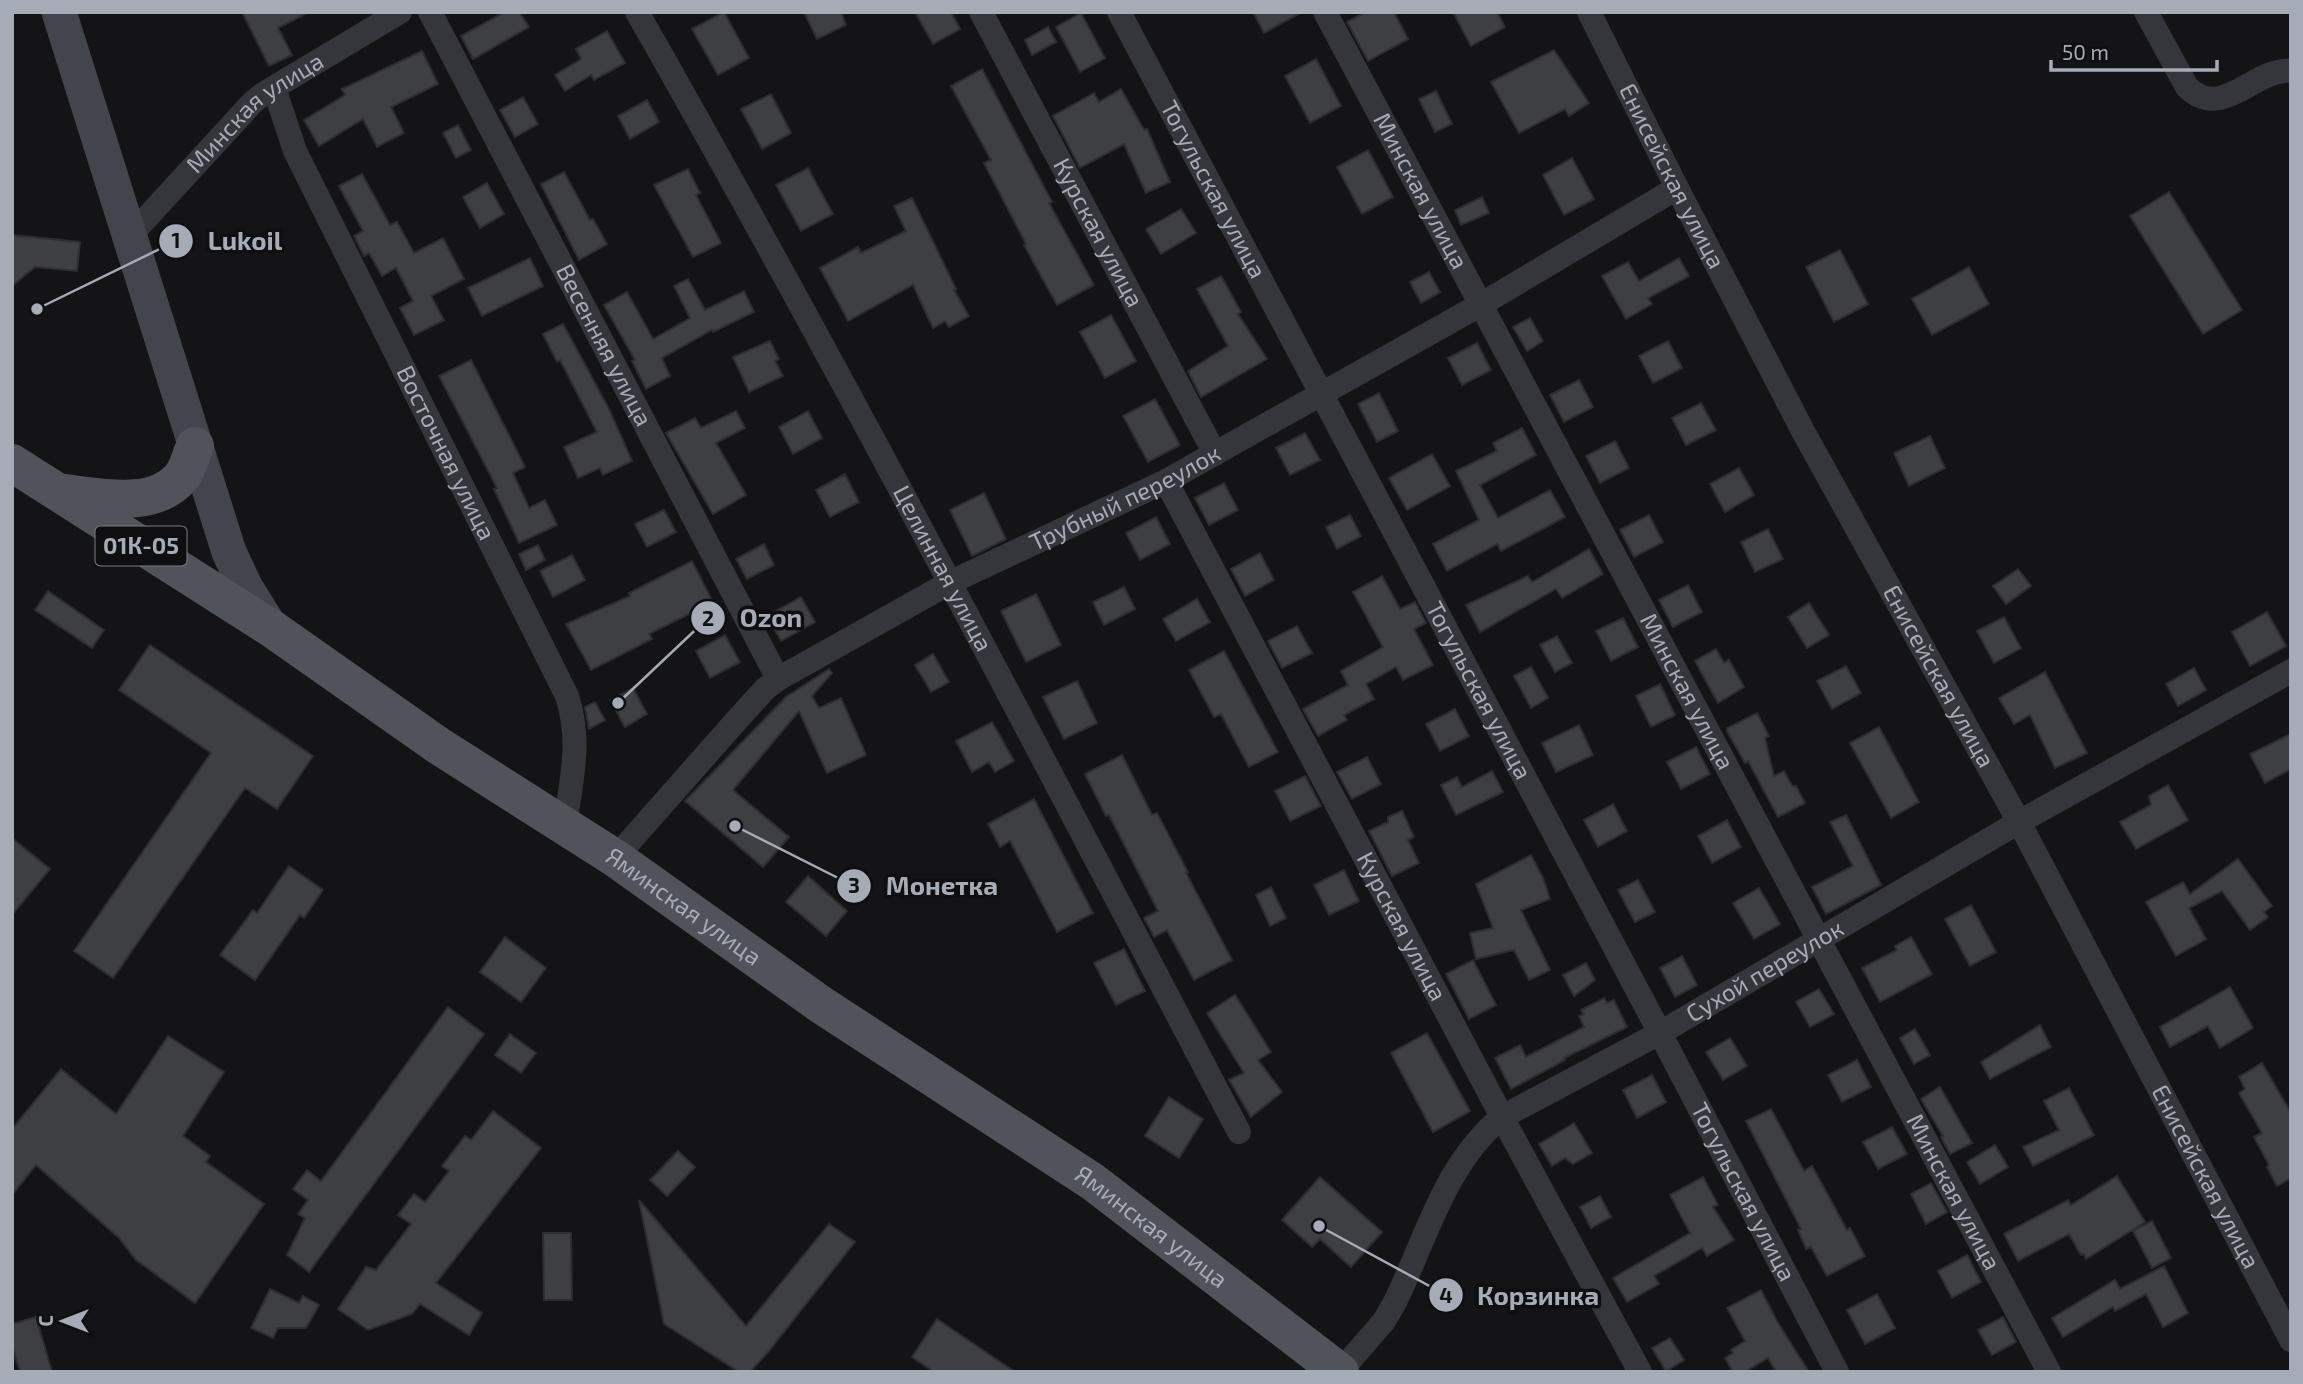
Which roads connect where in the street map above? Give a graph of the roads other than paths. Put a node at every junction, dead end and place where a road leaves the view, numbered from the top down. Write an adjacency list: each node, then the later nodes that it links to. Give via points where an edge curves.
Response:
1 (59, 12): 13 (main road)
2 (400, 12): 11 (street, Минская улица)
3 (430, 12): 24 (street, Весенняя улица)
4 (637, 12): 21 (street, Целинная улица)
5 (981, 12): 17 (street, Курская улица)
6 (1119, 12): 15 (street, Тогульская улица)
7 (1325, 12): 14 (street, Минская улица)
8 (1589, 12): 12 (street, Енисейская улица)
9 (2146, 12): 10 (street, via 2194,94 2225,97 2281,70)
10 (2291, 71)
11 (274, 88): 13 (street, Минская улица, via 241,114); 26 (street, Восточная улица, via 295,151 567,696 576,741)
12 (1677, 188): 14 (street, Трубный переулок); 25 (street, Енисейская улица, via 1804,433)
13 (129, 237): 16 (main road)
14 (1480, 304): 15 (street, Трубный переулок); 28 (street, Минская улица)
15 (1323, 393): 17 (street, Трубный переулок); 29 (street, Тогульская улица)
16 (195, 446): 20 (main road, via 184,474 170,487 147,496 122,499); 22 (main road, via 229,552)
17 (1215, 454): 19 (street, Трубный переулок)
18 (12, 463): 20 (main road, Яминская улица / 01К-05)
19 (1166, 481): 21 (street, Трубный переулок); 30 (street, Курская улица)
20 (56, 493): 22 (main road, Яминская улица / 01К-05)
21 (951, 582): 24 (street, Трубный переулок); 31 (street, Целинная улица)
22 (271, 628): 26 (main road, Яминская улица, via 439,746)
23 (2291, 671): 25 (street, Сухой переулок)
24 (778, 679): 27 (street, Трубный переулок)
25 (2019, 822): 28 (street, Сухой переулок); 32 (street, Енисейская улица)
26 (565, 827): 27 (main road, Яминская улица)
27 (615, 858): 33 (main road, Яминская улица, via 820,1004 1093,1182)
28 (1819, 939): 29 (street, Сухой переулок); 36 (street, Минская улица)
29 (1660, 1033): 30 (street, Сухой переулок); 35 (street, Тогульская улица)
30 (1502, 1117): 33 (street, Сухой переулок, via 1457,1170 1384,1321); 34 (street, Курская улица)
31 (1239, 1132)
32 (2291, 1340)
33 (1340, 1372)
34 (1640, 1372)
35 (1836, 1372)
36 (2049, 1372)

